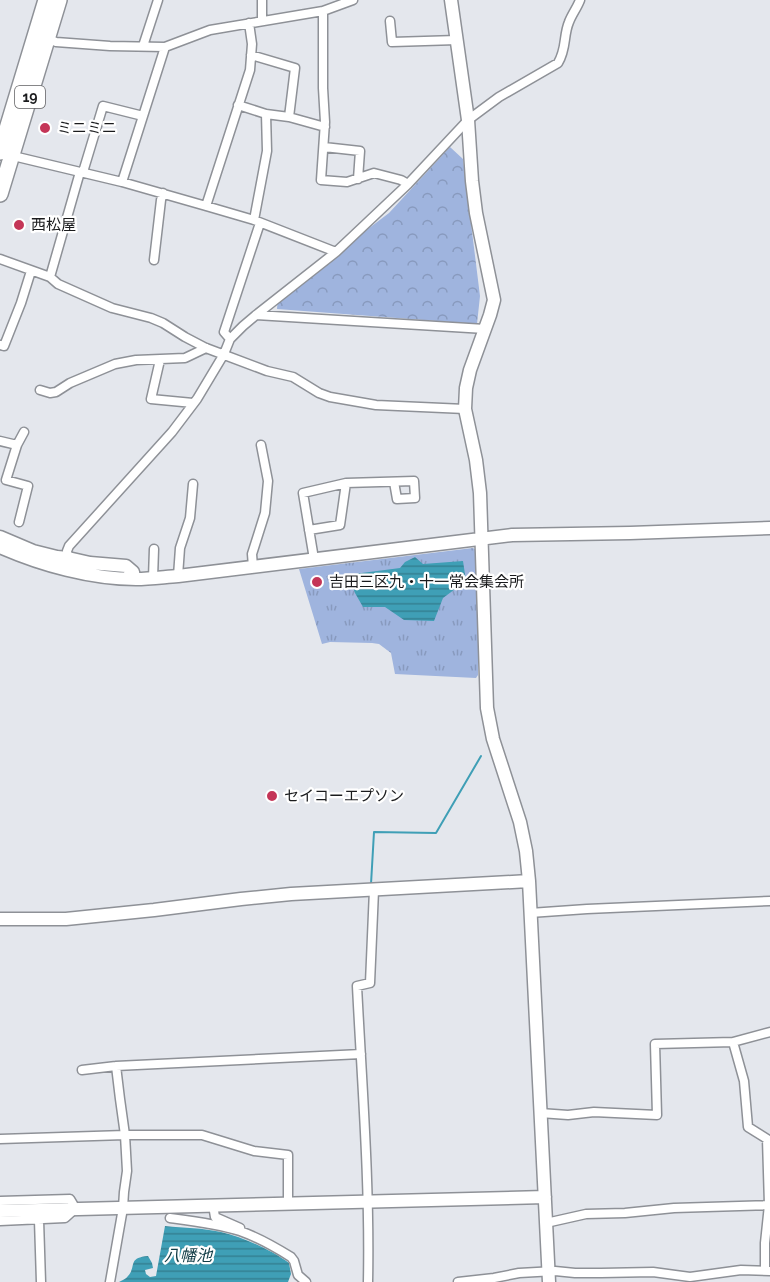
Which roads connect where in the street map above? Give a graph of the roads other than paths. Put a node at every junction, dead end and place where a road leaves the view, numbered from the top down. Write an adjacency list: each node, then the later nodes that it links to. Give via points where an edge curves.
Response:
1 (46, 0): 12 (highway, 19)
2 (58, 0): 12 (highway, 19)
3 (158, 0): 14 (street)
4 (262, 0): 9 (street)
5 (353, 0): 8 (street)
6 (451, 0): 13 (street)
7 (580, 0): 21 (street, via 569,21 558,63)
8 (323, 11): 9 (street); 22 (street)
9 (262, 21): 11 (street)
10 (390, 21): 13 (street, via 392,42)
11 (249, 23): 15 (street, via 210,30); 16 (street)
12 (42, 36): 14 (street, via 56,42); 24 (highway, 19)
13 (457, 40): 21 (street)
14 (143, 46): 15 (street)
15 (165, 47): 19 (street)
16 (251, 55): 17 (street); 20 (street, via 295,68)
17 (238, 105): 18 (street); 31 (street)
18 (266, 114): 20 (street); 32 (street, via 267,151)
19 (143, 116): 25 (street, via 103,106); 27 (street)
20 (289, 117): 22 (street)
21 (468, 120): 28 (street); 39 (street, via 476,213 494,300)
22 (325, 127): 23 (street)
23 (324, 147): 26 (street, via 360,151); 26 (street, via 321,180)
24 (4, 154): 25 (street); 30 (highway, 19)
25 (81, 172): 27 (street); 37 (street)
26 (358, 179): 28 (street, via 374,173)
27 (122, 182): 29 (street)
28 (408, 184): 33 (street)
29 (163, 193): 31 (street); 35 (street)
30 (0, 194)
31 (206, 206): 32 (street)
32 (257, 222): 33 (street); 41 (street, via 224,332)
33 (336, 252): 38 (street)
34 (0, 259): 36 (street)
35 (154, 260)
36 (31, 271): 37 (street); 40 (street, via 21,303)
37 (50, 277): 43 (street, via 112,308 163,323)
38 (256, 315): 39 (street); 41 (street)
39 (485, 329): 48 (street, via 470,369)
40 (4, 334): 42 (street, via 4,346)
41 (230, 339): 44 (street)
42 (0, 345)
43 (206, 348): 44 (street); 45 (street, via 185,358)
44 (224, 354): 47 (street); 48 (street, via 293,377 330,397 376,405)
45 (160, 360): 46 (street, via 115,364 56,392); 47 (street, via 151,399)
46 (40, 390)
47 (194, 403): 62 (street, via 69,546)
48 (465, 409): 59 (street, via 476,460)
49 (24, 432): 51 (street)
50 (0, 441): 51 (street)
51 (17, 445): 56 (street, via 6,480 28,486)
52 (261, 445): 64 (street, via 268,481 265,513 252,554)
53 (394, 482): 54 (street)
54 (346, 483): 58 (street, via 340,525); 58 (street, via 303,493)
55 (193, 484): 65 (street)
56 (19, 522)
57 (770, 528): 59 (street)
58 (309, 530): 63 (street)
59 (482, 538): 63 (street); 68 (street, via 487,708 520,822)
60 (1, 547): 62 (street); 67 (street, via 72,572)
61 (154, 549): 66 (street)
62 (68, 558): 67 (street, via 126,566)
63 (314, 559): 64 (street)
64 (253, 567): 65 (street)
65 (178, 576): 66 (street)
66 (153, 578): 67 (street)
67 (134, 579)
68 (529, 881): 69 (street); 71 (street)
69 (375, 890): 72 (street, via 241,899 66,919); 75 (street, via 370,983 357,986)
70 (770, 901): 71 (street)
71 (530, 914): 78 (street)
72 (0, 919)
73 (770, 1032): 74 (street)
74 (734, 1042): 78 (street, via 655,1044 657,1115); 85 (street, via 744,1081 748,1127 767,1139)
75 (361, 1054): 76 (street); 82 (street)
76 (116, 1066): 77 (street); 79 (street)
77 (82, 1070)
78 (540, 1113): 81 (street)
79 (126, 1135): 80 (street); 84 (street, via 202,1136 254,1151 288,1155); 86 (street)
80 (0, 1139)
81 (545, 1197): 82 (street); 93 (street)
82 (369, 1201): 84 (street); 101 (street)
83 (0, 1202): 87 (street, via 69,1199)
84 (288, 1203): 86 (street)
85 (769, 1205): 93 (street, via 586,1214); 95 (street, via 765,1243)
86 (123, 1208): 87 (street); 99 (street)
87 (75, 1209): 88 (street); 91 (street, via 65,1218)
88 (0, 1211)
89 (214, 1211): 94 (street, via 215,1217)
90 (170, 1218): 94 (street)
91 (39, 1220): 92 (street); 98 (street)
92 (0, 1221)
93 (546, 1223): 96 (street)
94 (249, 1235): 100 (street, via 291,1257 298,1275)
95 (768, 1271): 97 (street, via 741,1270 690,1277 654,1272)
96 (549, 1277): 97 (street); 102 (street, via 519,1273)
97 (601, 1278)
98 (41, 1282)
99 (110, 1282)
100 (306, 1282)
101 (368, 1282)
102 (458, 1282)

